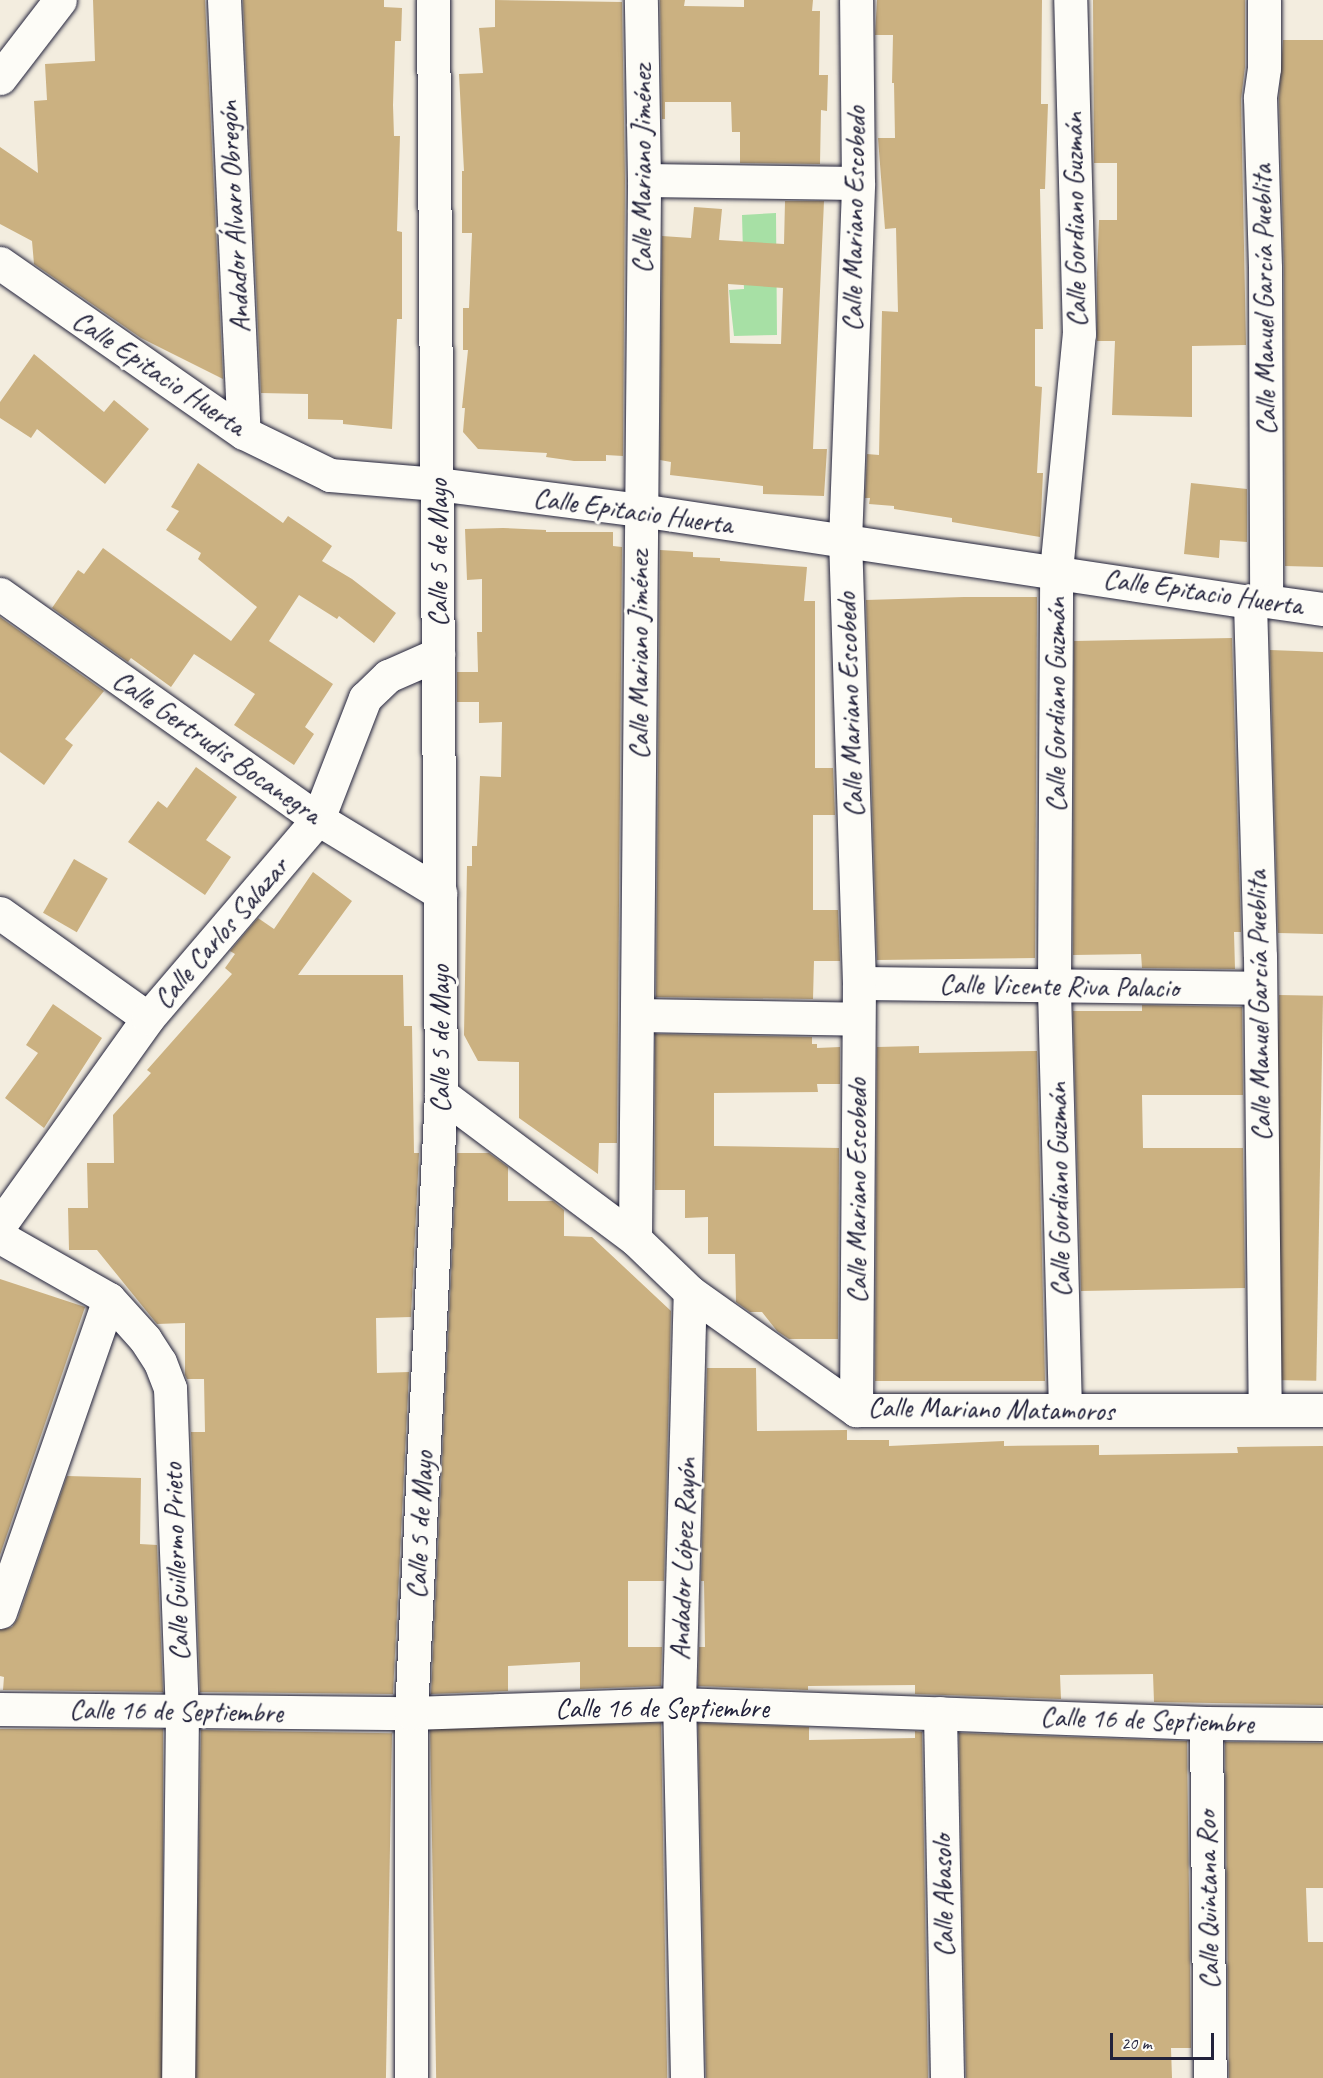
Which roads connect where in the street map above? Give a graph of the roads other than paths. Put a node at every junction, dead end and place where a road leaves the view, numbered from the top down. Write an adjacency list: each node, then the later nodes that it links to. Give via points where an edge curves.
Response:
1 (224, 0): 12 (street, Andador Álvaro Obregón)
2 (434, 0): 13 (street, Calle 5 de Mayo)
3 (641, 0): 9 (street, Calle Mariano Jiménez)
4 (856, 0): 10 (street, Calle Mariano Escobedo)
5 (1070, 0): 16 (street, Calle Gordiano Guzmán, via 1079,334)
6 (1264, 0): 18 (street, Calle Manuel García Pueblita, via 1260,98 1265,268)
7 (57, 1): 8 (street)
8 (0, 78)
9 (644, 180): 10 (street); 14 (street, Calle Mariano Jiménez)
10 (858, 183): 15 (street, Calle Mariano Escobedo)
11 (0, 263): 12 (street, Calle Epitacio Huerta)
12 (244, 433): 13 (street, Calle Epitacio Huerta, via 330,475)
13 (437, 484): 14 (street, Calle Epitacio Huerta); 20 (street, Calle 5 de Mayo)
14 (640, 510): 15 (street, Calle Epitacio Huerta); 27 (street, Calle Mariano Jiménez)
15 (845, 542): 16 (street, Calle Epitacio Huerta); 24 (street, Calle Mariano Escobedo)
16 (1056, 571): 18 (street, Calle Epitacio Huerta); 25 (street, Calle Gordiano Guzmán)
17 (0, 594): 21 (street, Calle Gertrudis Bocanegra)
18 (1258, 602): 19 (street, Calle Epitacio Huerta); 26 (street, Calle Manuel García Pueblita)
19 (1323, 609)
20 (438, 654): 21 (street, Calle Carlos Salazar, via 388,676 365,698); 22 (street, Calle 5 de Mayo)
21 (318, 819): 22 (street, Calle Gertrudis Bocanegra); 28 (street, Calle Carlos Salazar)
22 (440, 893): 30 (street, Calle 5 de Mayo)
23 (0, 913): 28 (street)
24 (859, 983): 25 (street, Calle Vicente Riva Palacio); 29 (street, Calle Mariano Escobedo)
25 (1054, 987): 26 (street, Calle Vicente Riva Palacio); 37 (street, Calle Gordiano Guzmán)
26 (1260, 988): 38 (street, Calle Manuel García Pueblita)
27 (639, 1015): 29 (street); 33 (street, Calle Mariano Jiménez)
28 (148, 1018): 31 (street, Calle Carlos Salazar)
29 (858, 1019): 36 (street, Calle Mariano Escobedo)
30 (441, 1094): 33 (street, Calle Mariano Matamoros); 44 (street, Calle 5 de Mayo)
31 (0, 1225)
32 (0, 1237): 35 (street, Calle Guillermo Prieto)
33 (635, 1239): 34 (street, Calle Mariano Matamoros)
34 (690, 1293): 36 (street, Calle Mariano Matamoros); 41 (street, Andador López Rayón)
35 (109, 1299): 40 (street); 43 (street, Calle Guillermo Prieto, via 145,1338 170,1388)
36 (856, 1410): 37 (street, Calle Mariano Matamoros)
37 (1065, 1410): 38 (street, Calle Mariano Matamoros)
38 (1265, 1410): 39 (street, Calle Mariano Matamoros)
39 (1323, 1410)
40 (0, 1612)
41 (679, 1704): 44 (street, Calle 16 de Septiembre); 45 (street, Calle 16 de Septiembre); 50 (street, Andador López Rayón)
42 (0, 1709): 43 (street, Calle 16 de Septiembre)
43 (182, 1711): 44 (street, Calle 16 de Septiembre); 48 (street, Calle Guillermo Prieto)
44 (411, 1713): 49 (street, Calle 5 de Mayo)
45 (940, 1713): 46 (street, Calle 16 de Septiembre); 51 (street, Calle Abasolo)
46 (1206, 1723): 47 (street, Calle 16 de Septiembre); 52 (street, Calle Quintana Roo)
47 (1323, 1724)
48 (178, 2078)
49 (411, 2078)
50 (687, 2078)
51 (947, 2078)
52 (1210, 2078)

